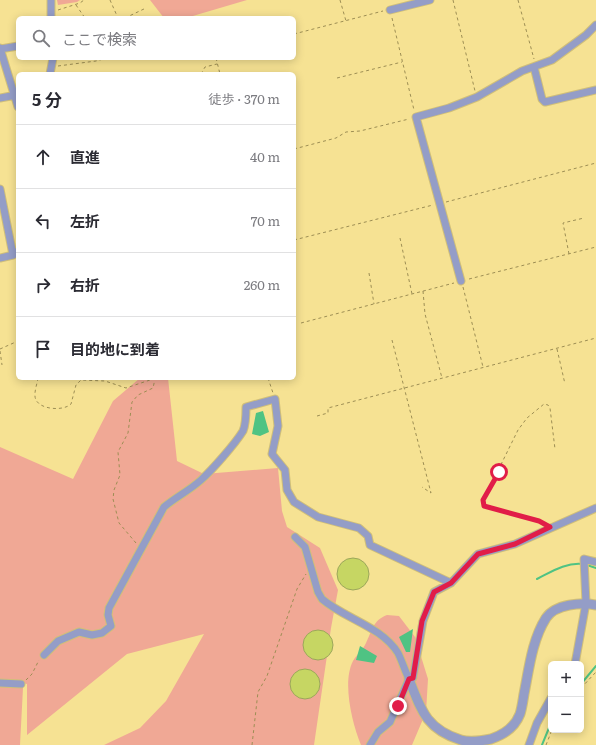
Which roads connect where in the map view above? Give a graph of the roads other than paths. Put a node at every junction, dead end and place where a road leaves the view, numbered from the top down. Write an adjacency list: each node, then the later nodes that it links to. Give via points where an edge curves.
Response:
1 (50, 0): 4 (street)
2 (430, 0): 3 (street)
3 (390, 10)
4 (51, 16)
5 (596, 25): 9 (street, via 560,54)
6 (16, 46): 7 (street)
7 (0, 48): 12 (street)
8 (53, 60): 10 (street)
9 (535, 66): 11 (street, via 542,99 546,102); 17 (street, via 477,97 416,117)
10 (50, 72)
11 (596, 90)
12 (16, 95): 13 (street)
13 (0, 98)
14 (0, 189): 15 (street)
15 (16, 253): 16 (street)
16 (0, 258)
17 (461, 281)
18 (596, 508): 21 (street, via 515,544 478,554)
19 (295, 537): 26 (street, via 305,547 322,598 388,641 397,653)
20 (596, 562): 22 (street, via 584,559)
21 (451, 583): 24 (street, via 370,545 368,536 359,528 318,517 294,502 287,490 285,470 272,454 278,426 274,399 246,407 243,430 202,480 176,496 164,507 109,608 111,626 92,635 79,632 58,641); 26 (street, via 434,592 430,599 422,621 413,678)
22 (586, 603): 23 (street); 25 (street); 26 (street, via 555,610 546,618 534,647 520,715 509,730 496,737 482,741 465,741 440,731 430,724 421,711)
23 (596, 606)
24 (44, 655)
25 (576, 661)
26 (409, 679): 30 (street, via 390,722 378,732)
27 (0, 683): 28 (street)
28 (21, 684)
29 (548, 703): 31 (street)
30 (370, 745)
31 (529, 745)

